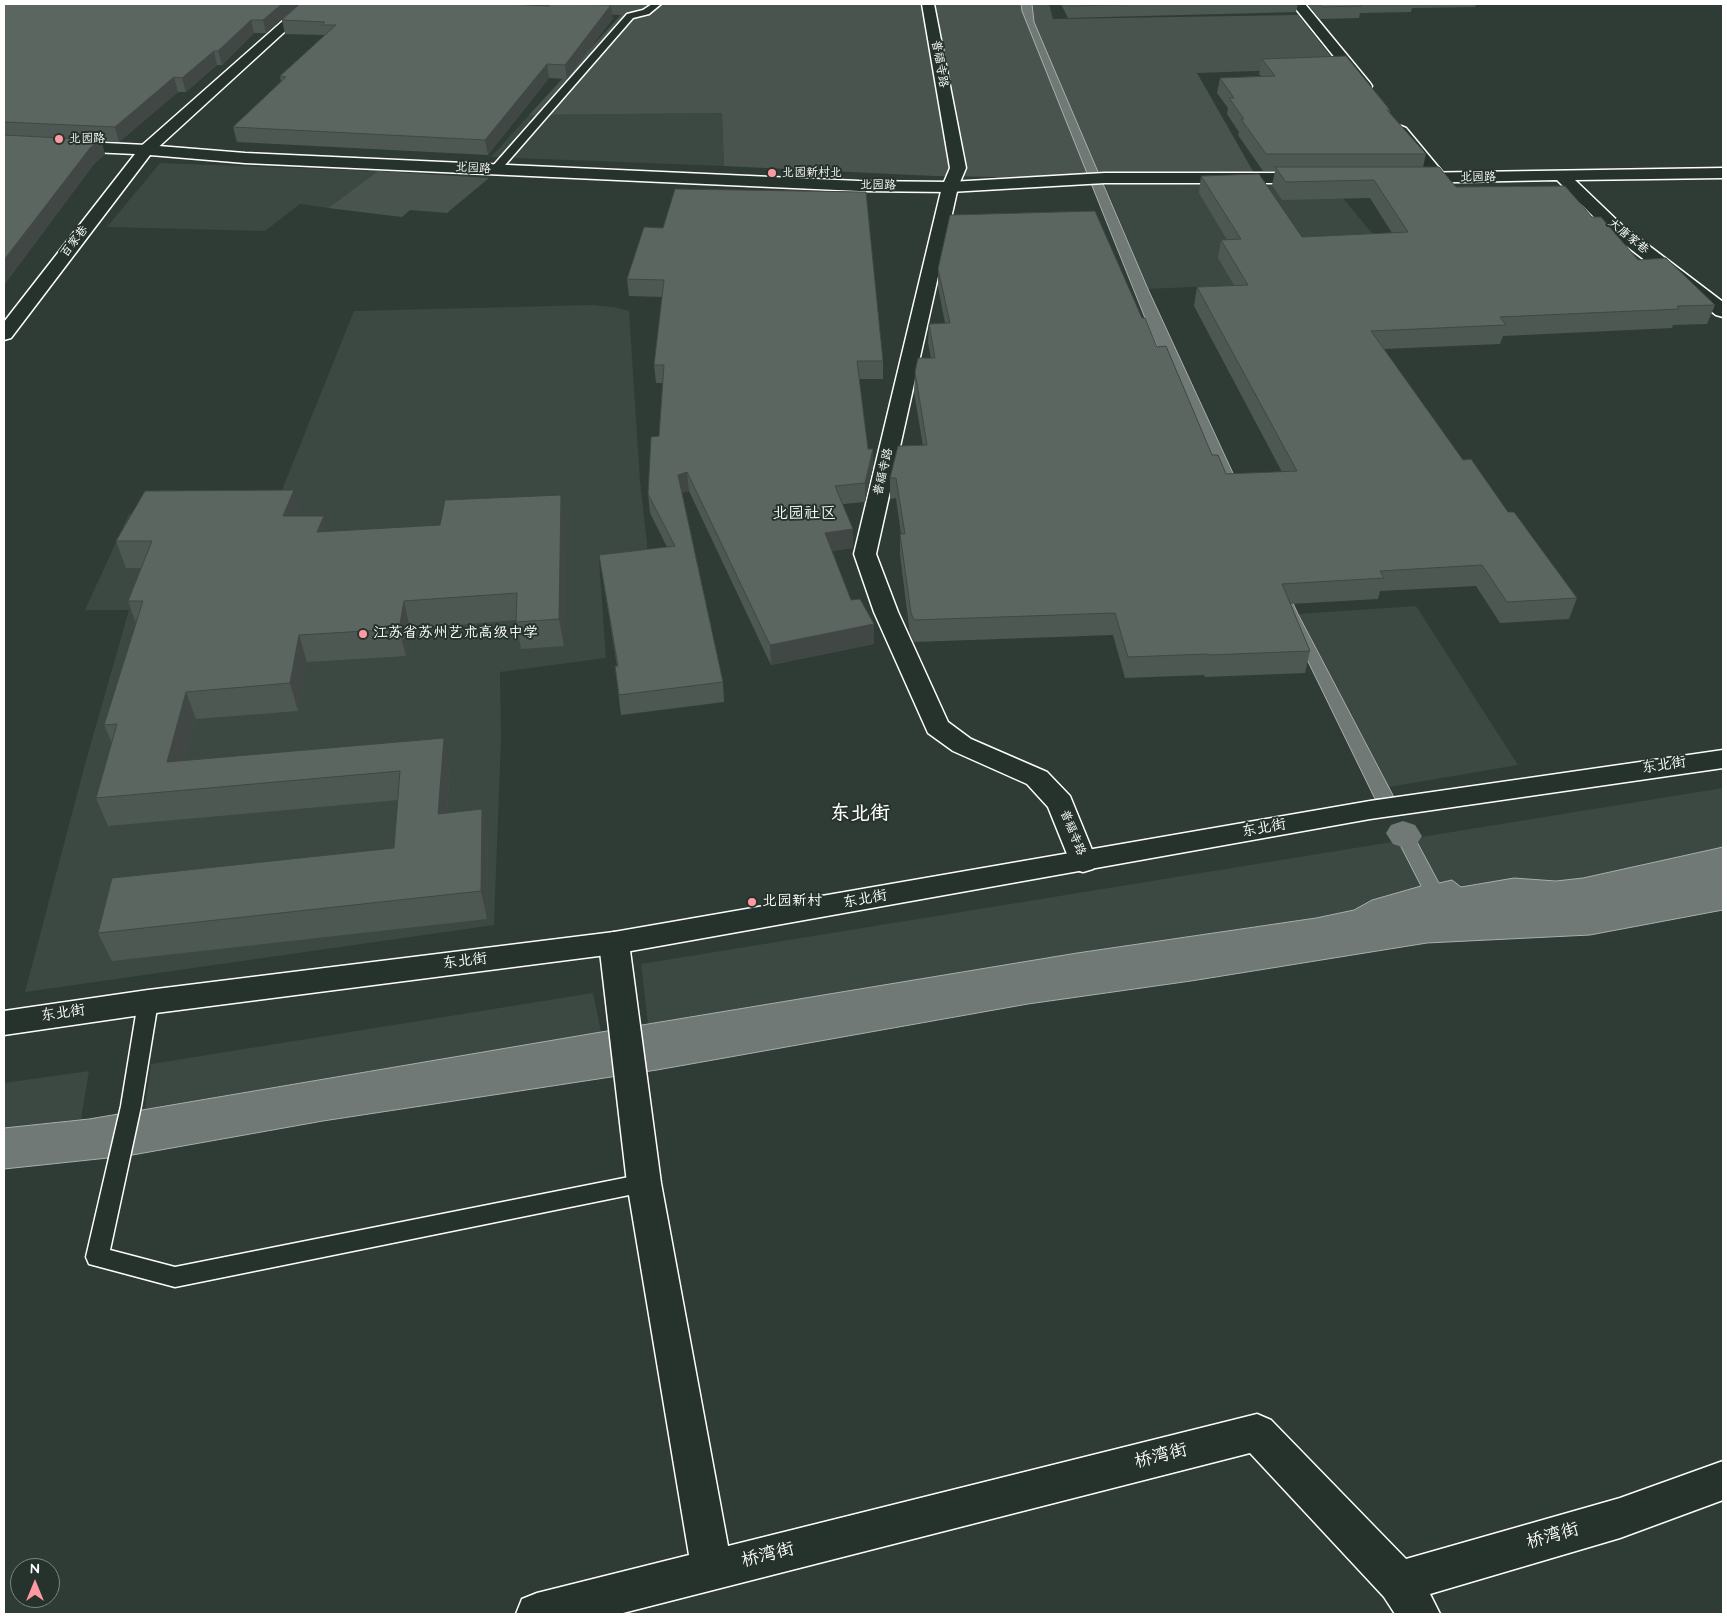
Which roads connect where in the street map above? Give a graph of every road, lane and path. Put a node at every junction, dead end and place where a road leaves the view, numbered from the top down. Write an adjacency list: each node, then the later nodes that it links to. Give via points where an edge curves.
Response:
1 (309, 4): 8 (street, 百家巷)
2 (657, 4): 9 (lane, via 646,12 630,16)
3 (928, 4): 15 (street, 普福寺路, via 958,168)
4 (1298, 4): 5 (street)
5 (1377, 101)
6 (1395, 123): 14 (street)
7 (4, 143): 8 (street, 北园路)
8 (146, 150): 9 (street, 北园路); 17 (street, 百家巷)
9 (496, 170): 15 (street, 北园路)
10 (1723, 173): 11 (street, 北园路)
11 (1562, 176): 14 (street, 北园路); 16 (street, 大唐家巷, via 1618,230)
12 (1331, 178): 15 (street, 北园路, via 1105,178)
13 (1400, 178): 14 (street, 北园路)
14 (1439, 178)
15 (950, 187): 19 (street, 普福寺路, via 866,554 886,612 936,728 962,745 1037,778 1060,802)
16 (1723, 311)
17 (4, 334)
18 (1723, 759): 19 (street, 东北街, via 1370,810)
19 (1083, 862): 20 (street, 东北街)
20 (614, 943): 21 (street, 东北街); 23 (street)
21 (148, 1002): 22 (street, 东北街); 23 (lane, via 120,1160 96,1257 175,1277)
22 (4, 1023)
23 (644, 1183): 25 (street)
24 (1723, 1481): 26 (street, 桥湾街)
25 (712, 1570): 26 (street, 桥湾街, via 1257,1433); 27 (street, 桥湾街)
26 (1409, 1598)
27 (537, 1614)

